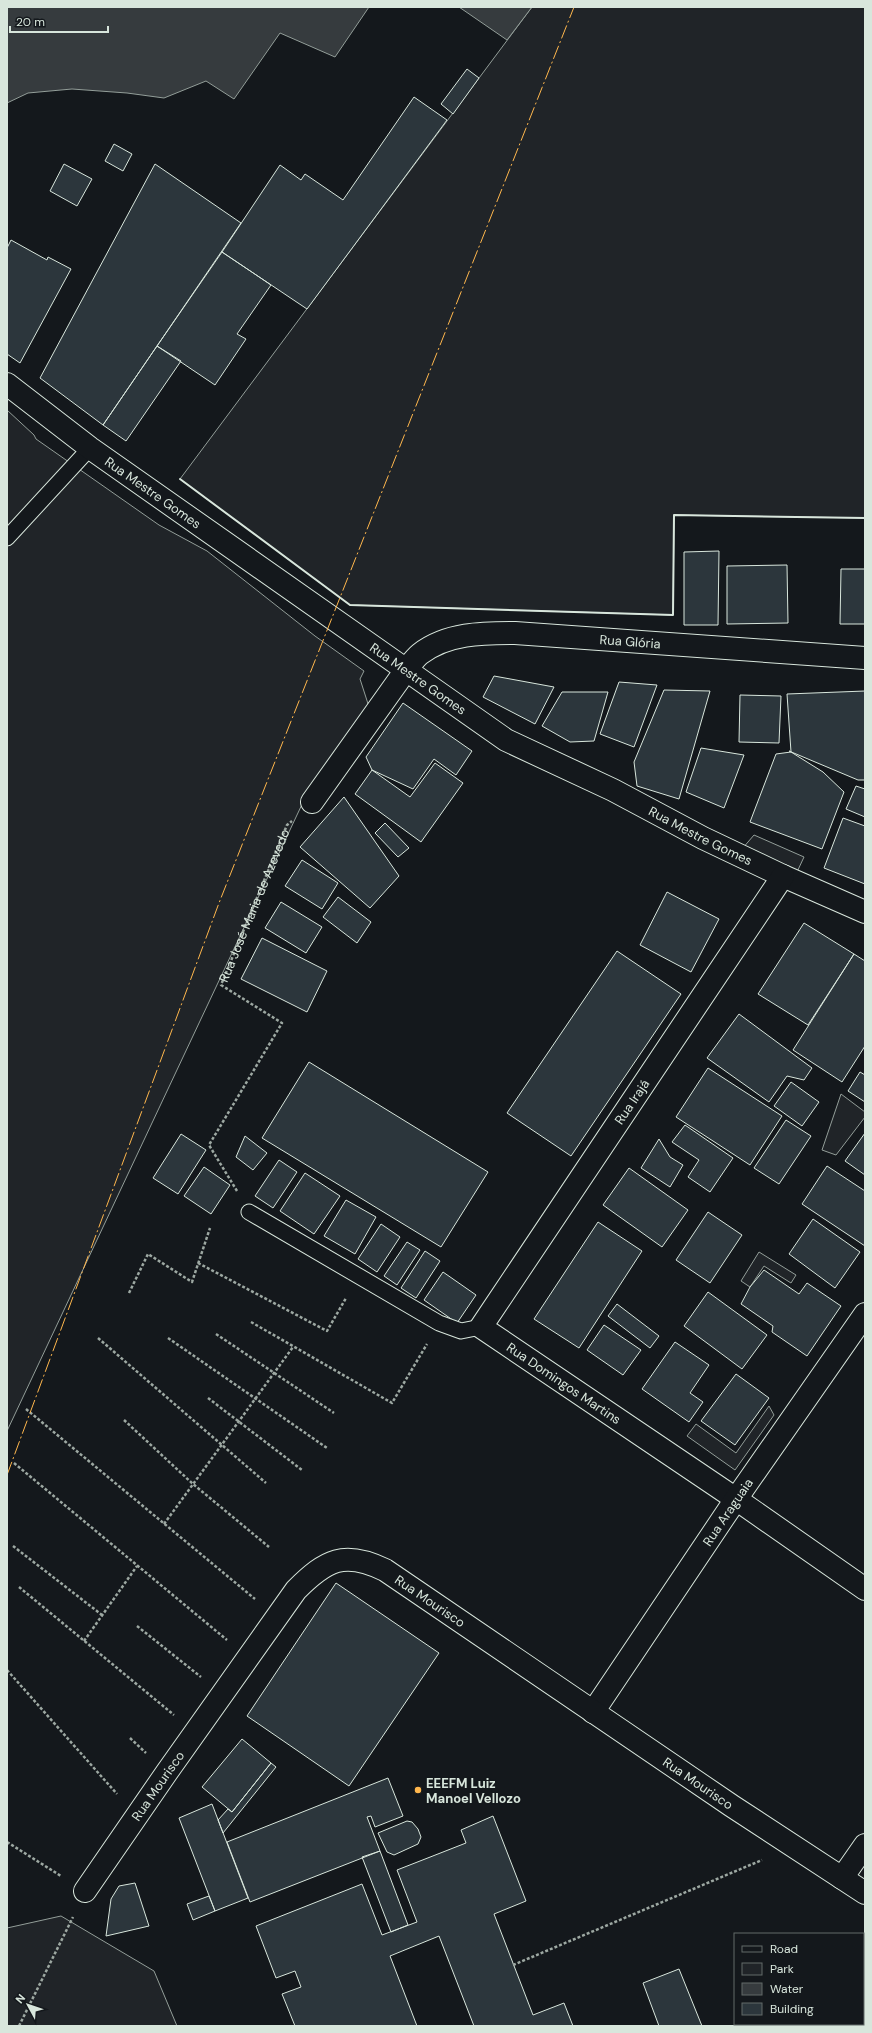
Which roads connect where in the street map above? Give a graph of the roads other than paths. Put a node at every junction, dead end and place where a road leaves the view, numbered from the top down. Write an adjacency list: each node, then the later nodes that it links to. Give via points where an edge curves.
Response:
1 (7, 384): 2 (street, Rua Mestre Gomes)
2 (90, 448): 3 (lane); 5 (street, Rua Mestre Gomes)
3 (7, 538)
4 (865, 658): 5 (street, Rua Glória, via 515,633 484,633 447,639 420,654)
5 (406, 670): 6 (street); 7 (street, Rua Mestre Gomes, via 506,740 613,790 703,838)
6 (312, 802)
7 (783, 876): 8 (street, Rua Mestre Gomes); 11 (street, Rua Irajá)
8 (865, 912)
9 (249, 1212): 11 (lane, via 439,1323 461,1331)
10 (865, 1314): 12 (street, Rua Araguaia)
11 (481, 1327): 12 (street, Rua Domingos Martins)
12 (736, 1499): 13 (street, Rua Domingos Martins); 14 (street, Rua Araguaia)
13 (865, 1589)
14 (593, 1712): 16 (street, Rua Mourisco); 17 (street, Rua Mourisco, via 385,1570 368,1561 334,1561 315,1571 296,1590)
15 (865, 1845): 16 (street)
16 (842, 1878): 18 (street, Rua Mourisco)
17 (85, 1891)
18 (865, 1893)

